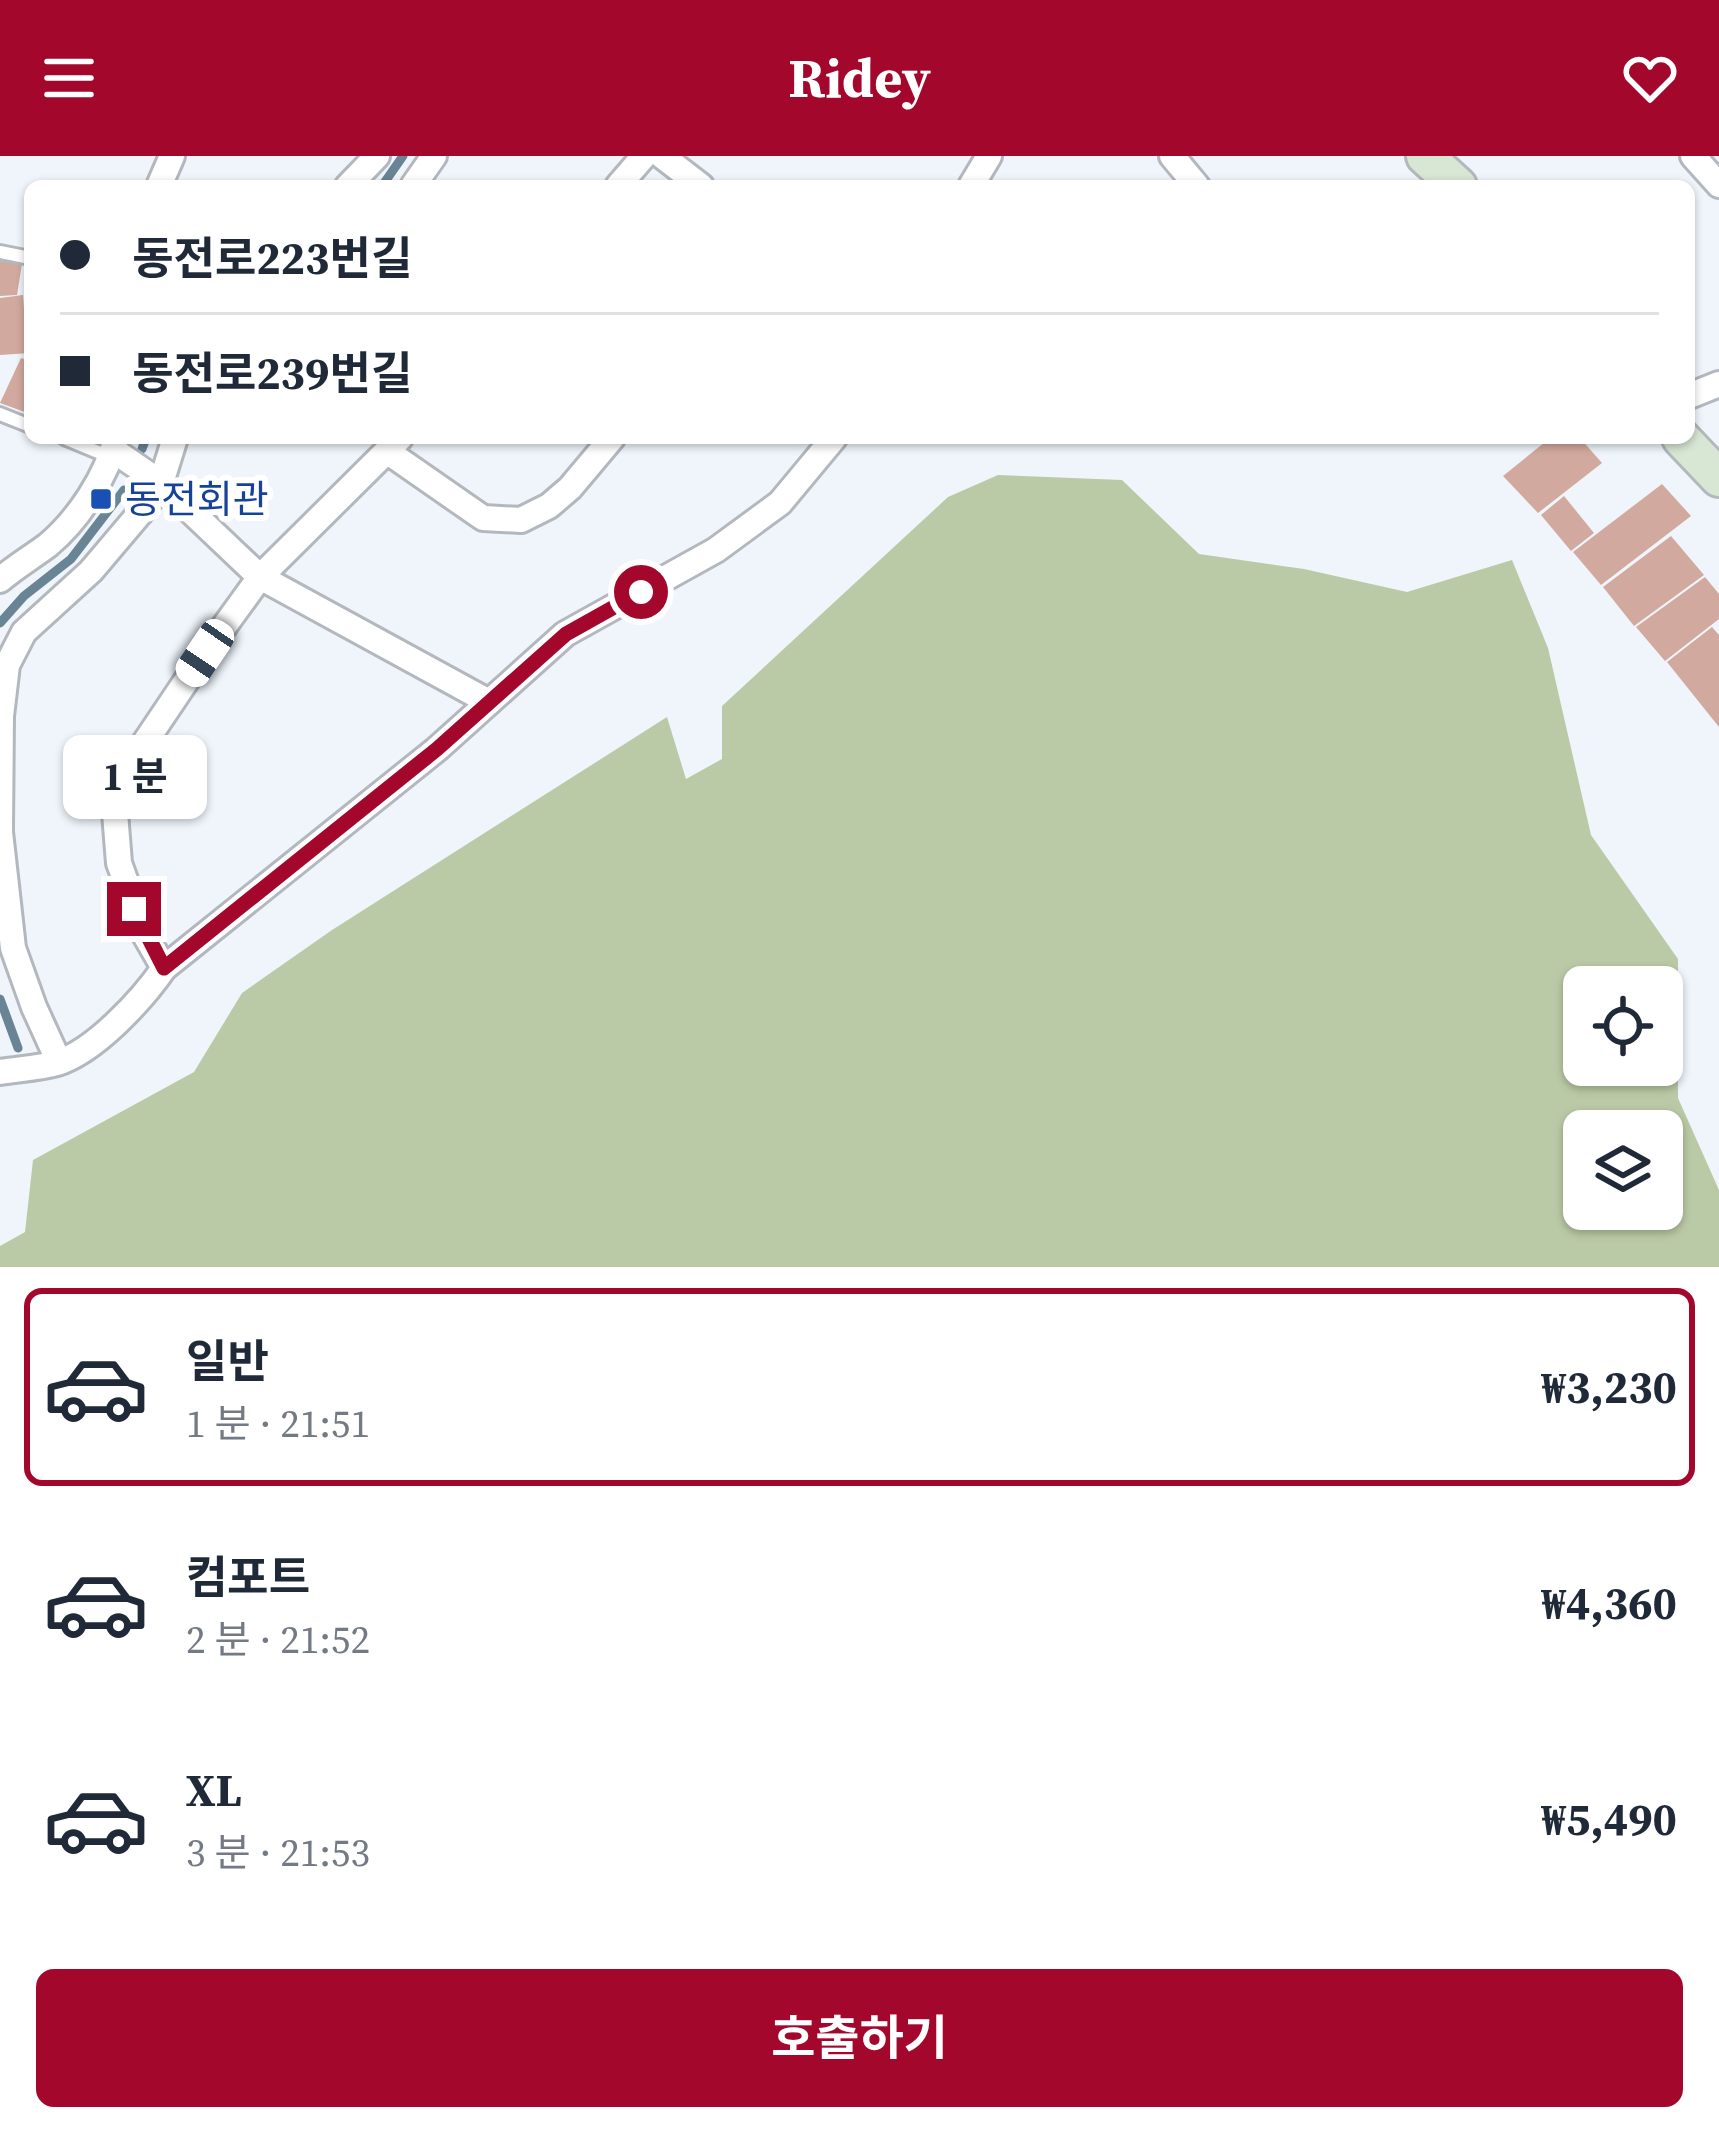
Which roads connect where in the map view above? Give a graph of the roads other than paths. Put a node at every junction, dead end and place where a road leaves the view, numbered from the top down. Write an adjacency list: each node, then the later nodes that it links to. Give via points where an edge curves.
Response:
1 (377, 156): 7 (street)
2 (644, 156): 8 (street)
3 (662, 156): 9 (street)
4 (1172, 156): 10 (street)
5 (1425, 156): 11 (street)
6 (1694, 156): 12 (street)
7 (354, 180)
8 (623, 180)
9 (693, 180)
10 (1192, 180)
11 (1451, 180)
12 (1719, 185)
13 (173, 444): 20 (street)
14 (607, 444): 17 (street, via 571,488 521,520 483,518)
15 (829, 444): 23 (street, via 781,503 716,550 566,634)
16 (1687, 444): 19 (street)
17 (394, 445): 21 (street)
18 (113, 448): 20 (street); 22 (street, via 73,519)
19 (1719, 478)
20 (161, 483): 21 (street); 24 (street, via 91,571 24,632 7,665)
21 (260, 578): 23 (street); 25 (street, via 133,760 115,813 124,878)
22 (0, 580)
23 (489, 702): 25 (street)
24 (0, 831): 26 (street, via 13,948)
25 (164, 968): 26 (street, via 94,1042)
26 (59, 1062): 27 (street)
27 (0, 1072)

